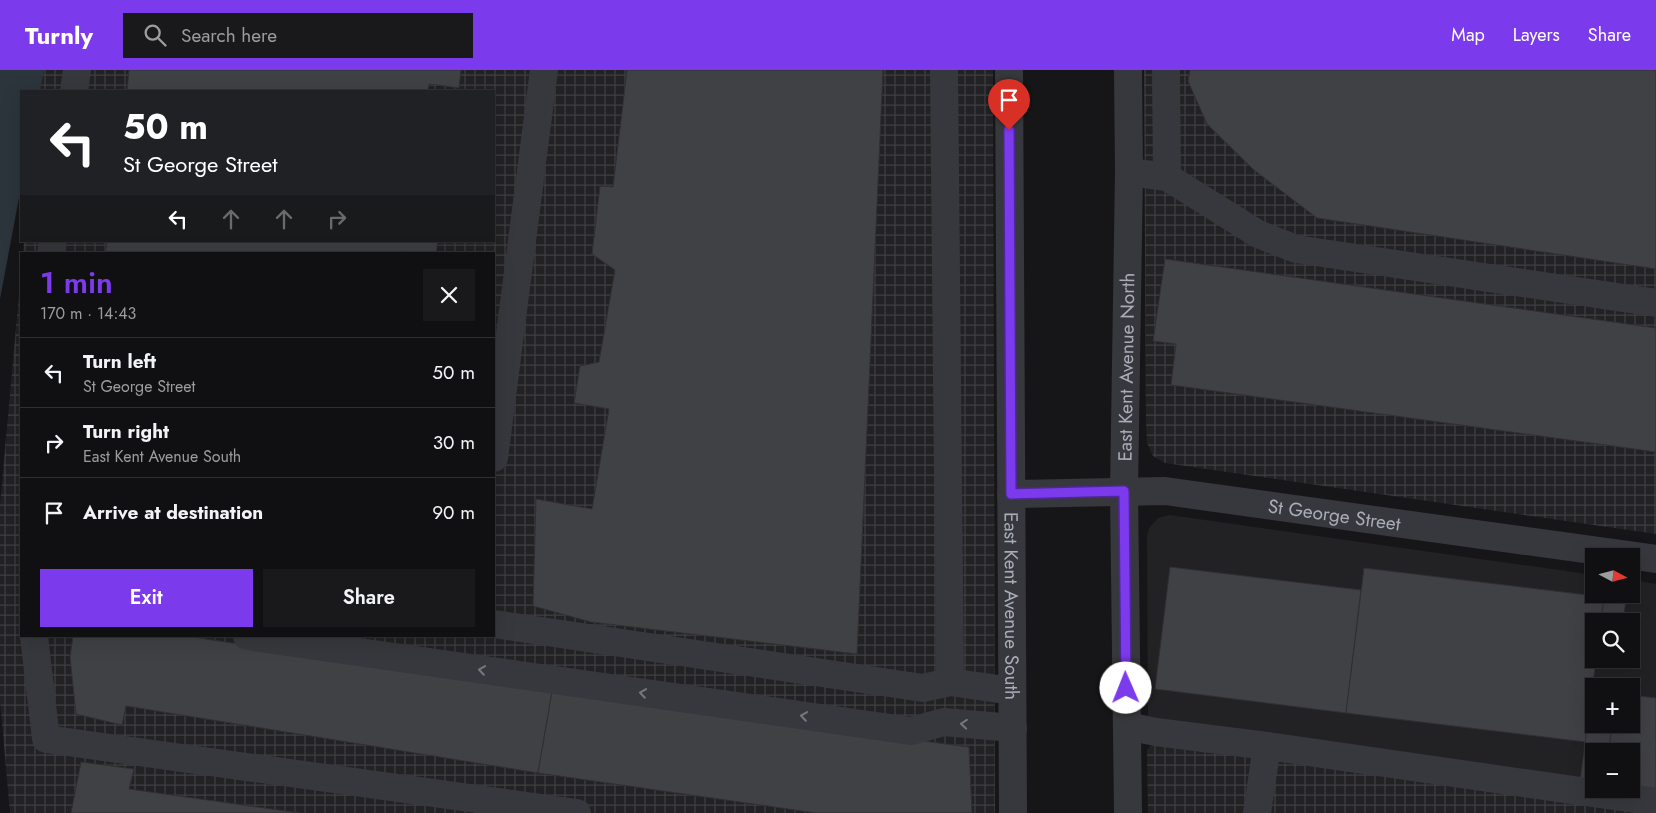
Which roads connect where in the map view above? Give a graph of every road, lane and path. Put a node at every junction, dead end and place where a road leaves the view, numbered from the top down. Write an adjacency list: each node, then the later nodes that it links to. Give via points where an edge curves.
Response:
1 (77, 70): 7 (street)
2 (544, 70): 11 (street)
3 (944, 70): 18 (street)
4 (1008, 70): 13 (street, East Kent Avenue South)
5 (1128, 70): 8 (street, East Kent Avenue North)
6 (1166, 70): 9 (street)
7 (74, 90)
8 (1128, 172): 9 (street); 12 (street, East Kent Avenue North)
9 (1167, 177): 10 (street, via 1258,234 1296,249)
10 (1656, 303)
11 (495, 450)
12 (1124, 491): 13 (street, St George Street); 14 (street, St George Street, via 1165,490); 20 (street, East Kent Avenue North)
13 (1011, 494): 19 (street, East Kent Avenue South)
14 (1656, 559)
15 (495, 624): 18 (street, via 924,688)
16 (34, 637): 24 (street, via 46,739)
17 (254, 637): 21 (street, one-way to 17, via 944,722 911,731)
18 (950, 682): 19 (street)
19 (1012, 691): 21 (street, East Kent Avenue South)
20 (1127, 726): 22 (street); 26 (street, East Kent Avenue North)
21 (1013, 728): 25 (street, East Kent Avenue South)
22 (1267, 746): 23 (street); 27 (street)
23 (1656, 802)
24 (577, 813)
25 (1014, 813)
26 (1128, 813)
27 (1258, 813)

